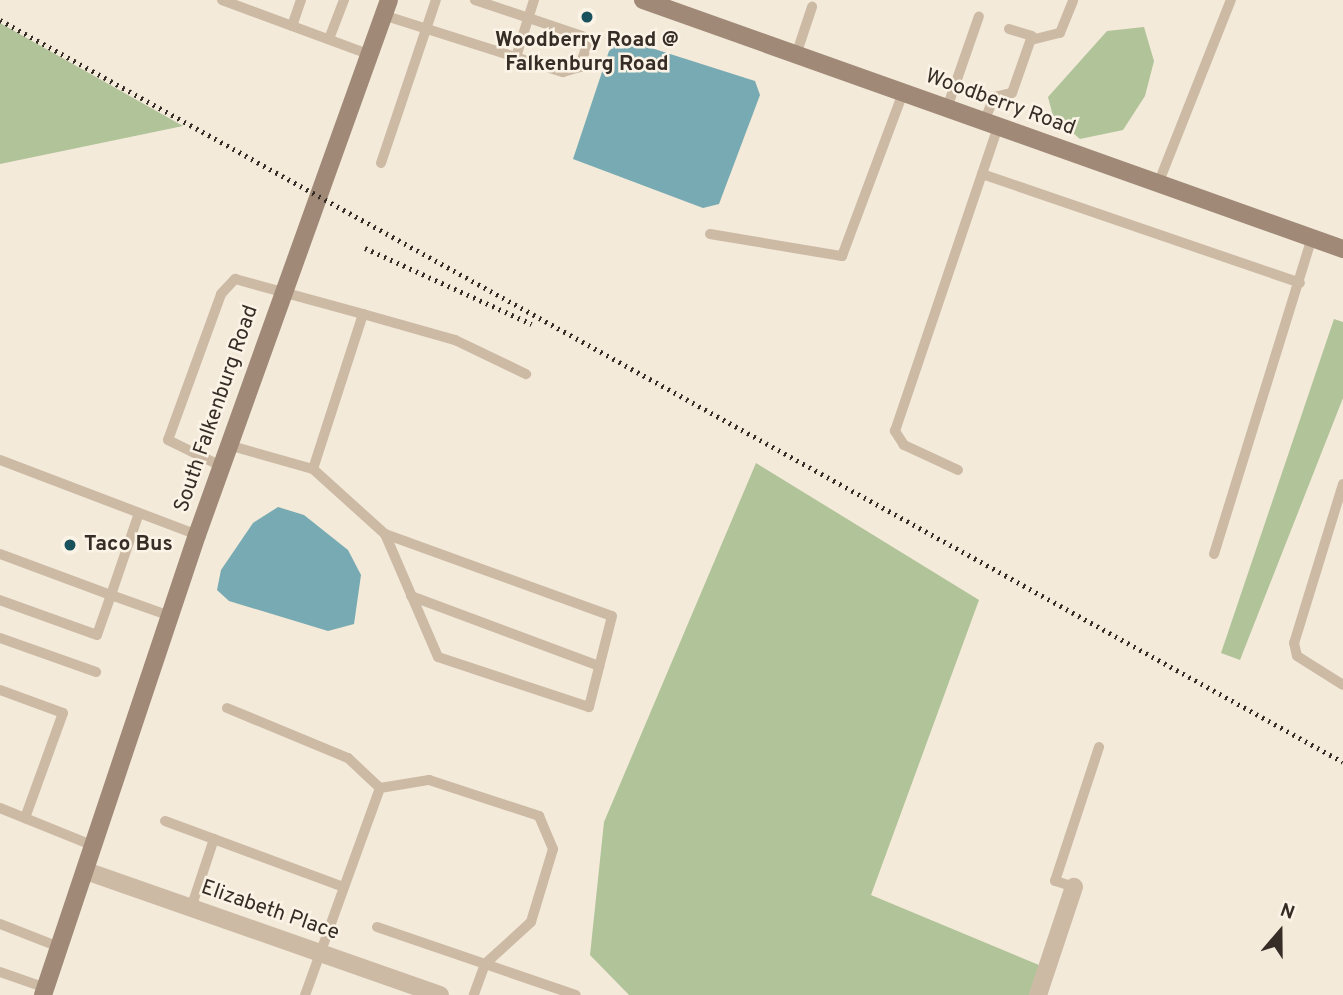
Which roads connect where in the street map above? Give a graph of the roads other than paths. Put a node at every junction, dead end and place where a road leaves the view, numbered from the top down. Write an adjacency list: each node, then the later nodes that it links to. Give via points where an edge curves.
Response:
1 (222, 0): 14 (lane)
2 (301, 0): 14 (lane)
3 (344, 0): 17 (lane)
4 (436, 0): 15 (lane)
5 (475, 0): 13 (lane)
6 (534, 0): 13 (lane)
7 (643, 0): 20 (street, Woodberry Road)
8 (1231, 0): 27 (lane)
9 (1073, 1): 18 (lane, via 1060,33)
10 (386, 8): 15 (lane); 19 (street, South Falkenburg Road)
11 (812, 8): 20 (lane)
12 (979, 16): 23 (lane)
13 (528, 18): 21 (lane); 21 (lane, via 582,36 587,44 580,67 569,73)
14 (292, 26): 17 (lane)
15 (426, 29): 21 (lane); 25 (lane)
16 (1009, 29): 18 (lane)
17 (329, 40): 19 (lane)
18 (1031, 40): 24 (lane, via 1012,93 994,97)
19 (368, 54): 32 (street, South Falkenburg Road)
20 (796, 55): 22 (street, Woodberry Road)
21 (516, 57)
22 (903, 93): 23 (street, Woodberry Road); 28 (lane, via 842,256)
23 (947, 108): 24 (street, Woodberry Road)
24 (991, 124): 26 (lane); 27 (street, Woodberry Road)
25 (381, 163)
26 (982, 174): 31 (lane); 39 (lane, via 895,431 904,444)
27 (1158, 184): 29 (street, Woodberry Road)
28 (710, 234)
29 (1312, 238): 30 (street, Woodberry Road); 31 (lane)
30 (1343, 249)
31 (1300, 283): 45 (lane)
32 (284, 287): 33 (lane); 35 (street, South Falkenburg Road); 37 (lane, via 235,279 221,294 168,440)
33 (363, 314): 34 (lane, via 455,340); 38 (lane)
34 (526, 374)
35 (228, 446): 37 (street, South Falkenburg Road); 38 (lane)
36 (0, 462): 41 (lane)
37 (221, 466): 43 (street, South Falkenburg Road)
38 (313, 469): 42 (lane)
39 (958, 471)
40 (1343, 484): 53 (lane, via 1294,642 1297,656)
41 (139, 513): 43 (lane); 46 (lane)
42 (385, 534): 47 (lane); 51 (lane, via 611,616)
43 (197, 535): 49 (street, South Falkenburg Road)
44 (0, 554): 46 (lane)
45 (1214, 554)
46 (111, 595): 48 (lane, via 97,635); 49 (lane)
47 (411, 596): 51 (lane); 51 (lane, via 438,657 589,707)
48 (0, 600)
49 (170, 616): 62 (street, South Falkenburg Road)
50 (0, 638): 52 (lane)
51 (599, 666)
52 (96, 672)
53 (1343, 685)
54 (0, 690): 59 (lane, via 63,713)
55 (227, 708): 57 (lane, via 348,758)
56 (1099, 747): 65 (lane, via 1055,881)
57 (380, 788): 64 (lane); 71 (lane, via 429,780 540,816 553,849 531,922)
58 (0, 808): 59 (lane)
59 (25, 818): 62 (lane)
60 (165, 821): 61 (lane)
61 (214, 839): 64 (lane); 66 (lane)
62 (94, 846): 63 (street, South Falkenburg Road)
63 (86, 871): 66 (street, Elizabeth Place); 69 (street, South Falkenburg Road)
64 (342, 887): 70 (lane)
65 (1074, 887): 78 (street)
66 (191, 908): 70 (street, Elizabeth Place)
67 (0, 925): 69 (lane)
68 (377, 927): 71 (lane)
69 (59, 947): 73 (street, South Falkenburg Road)
70 (318, 952): 74 (lane); 75 (street, Elizabeth Place)
71 (485, 964): 76 (lane); 77 (lane)
72 (0, 972): 73 (lane)
73 (45, 991)
74 (305, 995)
75 (440, 995)
76 (474, 995)
77 (576, 995)
78 (1038, 995)

